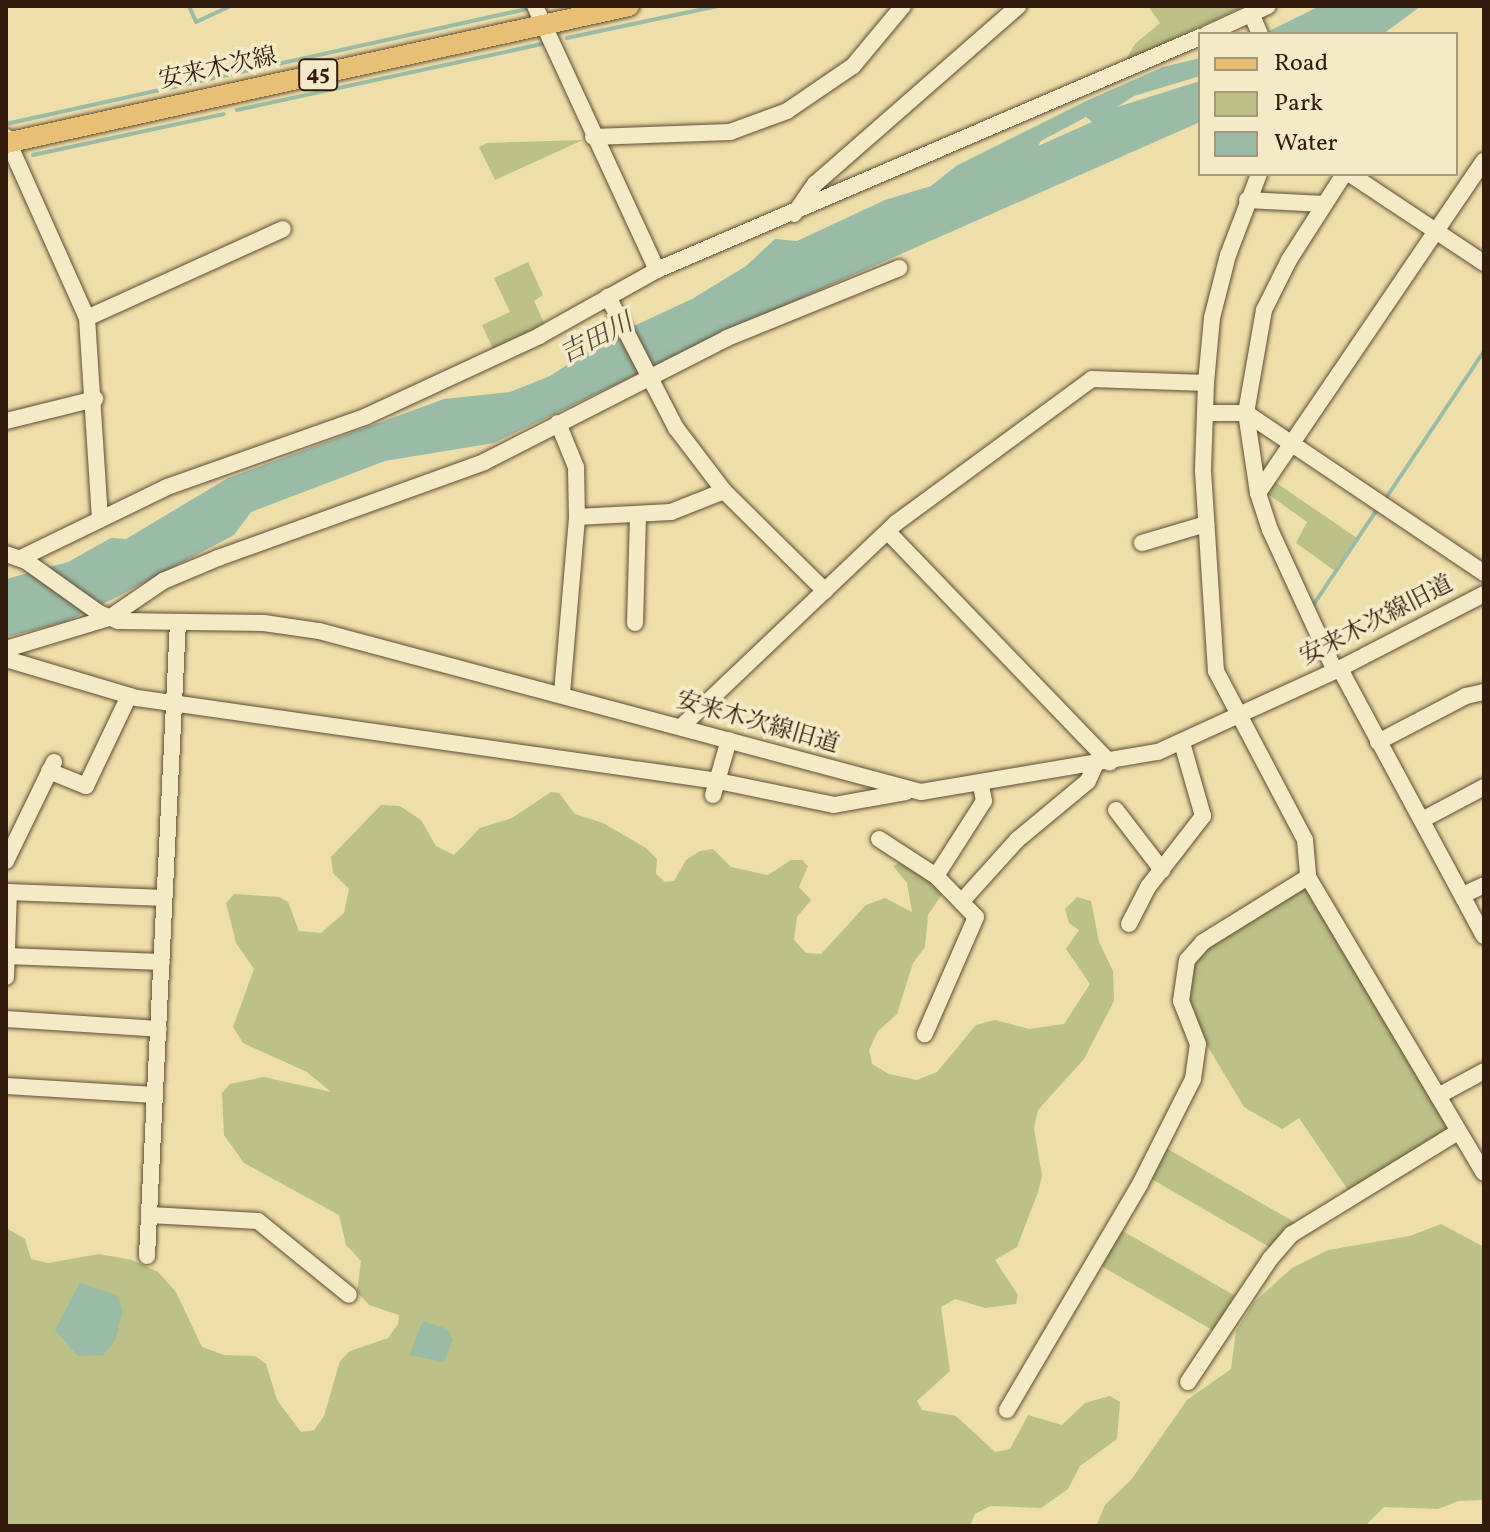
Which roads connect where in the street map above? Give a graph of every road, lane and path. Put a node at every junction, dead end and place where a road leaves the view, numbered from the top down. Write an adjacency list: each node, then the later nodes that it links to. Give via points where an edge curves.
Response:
1 (629, 6): 6 (main road, 安来木次線 / 45)
2 (903, 6): 10 (street, via 853,66 787,111 730,132)
3 (1018, 6): 18 (street, via 815,184)
4 (1268, 6): 5 (street)
5 (1252, 15): 7 (street); 8 (street)
6 (539, 16): 10 (street); 11 (main road, 安来木次線 / 45)
7 (1212, 32)
8 (1259, 32)
9 (1198, 38): 18 (street)
10 (593, 137): 23 (street)
11 (7, 140): 25 (street)
12 (1484, 161): 20 (street)
13 (1258, 176): 16 (street)
14 (1345, 176): 17 (street)
15 (1350, 176): 20 (street)
16 (1247, 200): 17 (street); 27 (street, via 1212,318)
17 (1324, 204): 30 (street, via 1264,310)
18 (794, 214): 23 (street)
19 (283, 229): 25 (street)
20 (1437, 232): 21 (street); 33 (street)
21 (1484, 263)
22 (899, 268): 26 (street, via 727,338)
23 (657, 270): 24 (street)
24 (610, 300): 26 (street); 37 (street, via 367,416 195,476)
25 (87, 318): 28 (street)
26 (648, 377): 32 (street); 34 (street, via 676,428)
27 (1206, 383): 29 (street); 40 (street, via 1092,379)
28 (95, 399): 31 (street); 37 (street)
29 (1205, 413): 30 (street); 39 (street)
30 (1246, 413): 33 (street); 35 (street)
31 (6, 421)
32 (558, 423): 38 (street, via 576,467); 46 (street, via 484,462 163,581)
33 (1294, 443): 35 (street); 43 (street)
34 (724, 491): 36 (street, via 671,512); 44 (street)
35 (1258, 493): 51 (street, via 1285,571)
36 (638, 515): 38 (street); 48 (street)
37 (100, 517): 42 (street)
38 (577, 517): 53 (street)
39 (1206, 524): 41 (street); 56 (street, via 1216,671)
40 (888, 532): 44 (street); 61 (street)
41 (1142, 543)
42 (18, 558): 46 (street)
43 (1484, 573)
44 (825, 591): 57 (street)
45 (1484, 594): 51 (street, 安来木次線旧道)
46 (104, 616): 47 (street, 安来木次線旧道); 49 (street)
47 (178, 622): 53 (street, 安来木次線旧道, via 299,627); 55 (street)
48 (635, 623)
49 (6, 649)
50 (6, 659): 54 (street)
51 (1338, 670): 56 (street, 安来木次線旧道); 59 (street)
52 (1484, 692): 59 (street, via 1466,696)
53 (562, 693): 57 (street, 安来木次線旧道)
54 (129, 696): 55 (street); 69 (street, via 86,786 52,766)
55 (173, 704): 64 (street); 76 (street)
56 (1237, 718): 60 (street, 安来木次線旧道); 72 (street, via 1305,840)
57 (681, 727): 58 (street, 安来木次線旧道)
58 (729, 740): 64 (street); 65 (street, 安来木次線旧道)
59 (1378, 742): 67 (street)
60 (1182, 743): 61 (street, 安来木次線旧道); 70 (street, via 1203,816)
61 (1102, 764): 62 (street, 安来木次線旧道); 77 (street, via 1017,840)
62 (981, 785): 65 (street, 安来木次線旧道); 71 (street, via 984,801)
63 (1484, 787): 67 (street)
64 (716, 788): 65 (street, via 834,805)
65 (911, 791)
66 (1116, 810): 70 (street)
67 (1422, 820): 75 (street)
68 (879, 839): 71 (street)
69 (6, 861)
70 (1162, 870): 78 (street)
71 (936, 876): 77 (street)
72 (1308, 877): 89 (street); 96 (street, via 1203,942 1187,960 1181,1001 1198,1044 1193,1079 1140,1184)
73 (1484, 885): 75 (street)
74 (8, 892): 76 (street); 80 (street)
75 (1463, 895): 79 (street)
76 (164, 898): 81 (street)
77 (963, 900): 85 (street, via 976,917)
78 (1129, 924)
79 (1484, 936)
80 (6, 956): 81 (street); 82 (street)
81 (162, 962): 84 (street)
82 (6, 977)
83 (6, 1019): 84 (street)
84 (159, 1029): 88 (street)
85 (925, 1034)
86 (1484, 1071): 89 (street)
87 (6, 1086): 88 (street)
88 (155, 1095): 92 (street)
89 (1438, 1096): 90 (street)
90 (1458, 1132): 91 (street); 95 (street, via 1292,1234)
91 (1484, 1173)
92 (150, 1215): 93 (street); 94 (street, via 258,1221)
93 (147, 1256)
94 (349, 1295)
95 (1188, 1382)
96 (1007, 1410)

